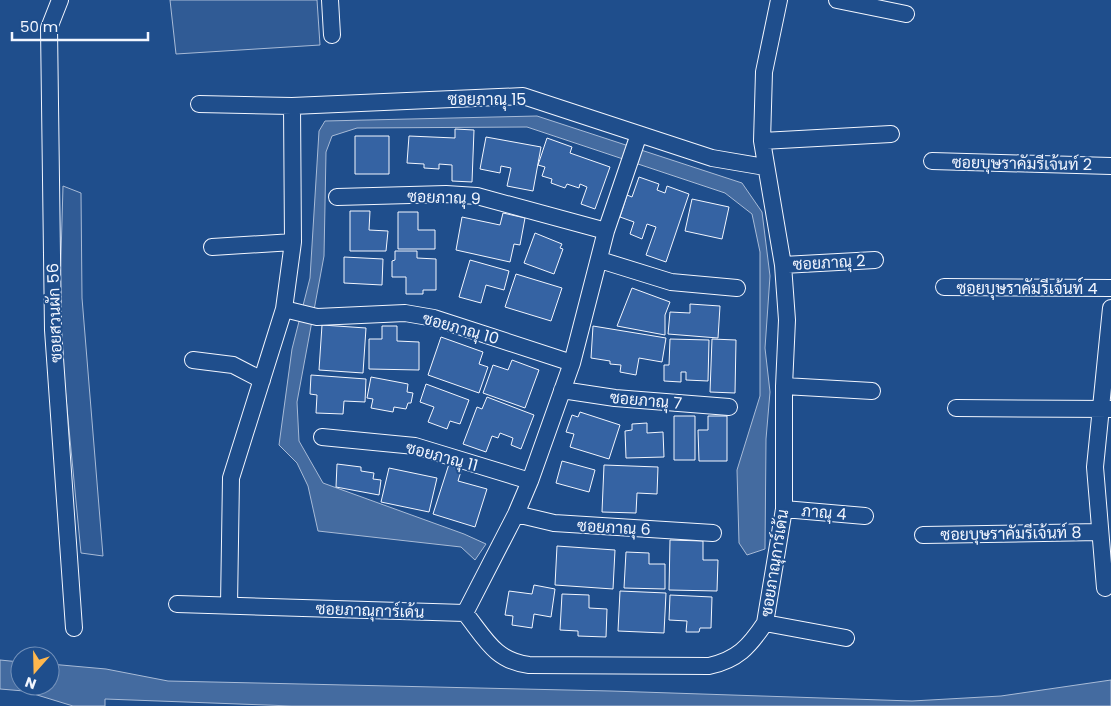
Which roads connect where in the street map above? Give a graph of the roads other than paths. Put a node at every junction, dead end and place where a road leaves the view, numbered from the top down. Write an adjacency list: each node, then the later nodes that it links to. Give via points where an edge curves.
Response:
1 (60, 0): 49 (street, ซอยสวนผัก 56, via 49,28 53,320)
2 (330, 0): 6 (street)
3 (779, 0): 11 (street, ซอยภาณุการ์เด้น, via 764,72)
4 (837, 0): 5 (street)
5 (906, 14)
6 (332, 35)
7 (200, 104): 8 (street, ซอยภาณุ 15)
8 (292, 106): 10 (street, ซอยภาณุ 15, via 523,96); 17 (street)
9 (892, 134): 11 (street)
10 (638, 139): 14 (street, ซอยภาณุ 15, via 712,158); 16 (street)
11 (762, 141): 14 (street, ซอยภาณุการ์เด้น)
12 (932, 161): 13 (street, ซอยบุษราคัมรีเจ้นท์ 2)
13 (1111, 166)
14 (765, 167): 21 (street, ซอยภาณุการ์เด้น)
15 (337, 197): 16 (street, ซอยภาณุ 9, via 477,196)
16 (606, 231): 19 (street)
17 (293, 242): 18 (street); 26 (street)
18 (212, 247)
19 (600, 260): 23 (street, via 671,282); 28 (street)
20 (875, 260): 21 (street, ซอยภาณุ 2)
21 (783, 265): 30 (street, ซอยภาณุการ์เด้น, via 786,320)
22 (944, 287): 24 (street, ซอยบุษราคัมรีเจ้นท์ 4)
23 (738, 288)
24 (1111, 288)
25 (1111, 308): 35 (street)
26 (291, 311): 28 (street, ซอยภาณุ 10, via 317,317 405,313 434,318); 29 (street)
27 (193, 360): 29 (street, via 233,365)
28 (572, 363): 31 (street)
29 (262, 380): 46 (street, via 231,478)
30 (784, 386): 32 (street); 38 (street, ซอยภาณุการ์เด้น)
31 (562, 390): 33 (street, ซอยภาณุ 7, via 615,398); 37 (street)
32 (872, 391)
33 (729, 407)
34 (956, 408): 35 (street)
35 (1107, 409): 41 (street, via 1095,467)
36 (322, 438): 37 (street, ซอยภาณุ 11, via 416,446)
37 (530, 481): 39 (street)
38 (784, 509): 40 (street, ภาณุ 4); 48 (street, ซอยภาณุการ์เด้น)
39 (516, 514): 42 (street, ซอยภาณุ 6, via 554,523); 47 (street)
40 (865, 516)
41 (1100, 532): 43 (street, ซอยบุษราคัมรีเจ้นท์ 8); 44 (street)
42 (713, 533)
43 (923, 535)
44 (1105, 588)
45 (177, 604): 46 (street, ซอยภาณุการ์เด้น)
46 (229, 605): 47 (street, ซอยภาณุการ์เด้น)
47 (465, 613): 48 (street, ซอยภาณุการ์เด้น, via 497,653 512,662 530,665 709,666 727,662 740,654)
48 (765, 623): 50 (street)
49 (74, 628)
50 (846, 638)

